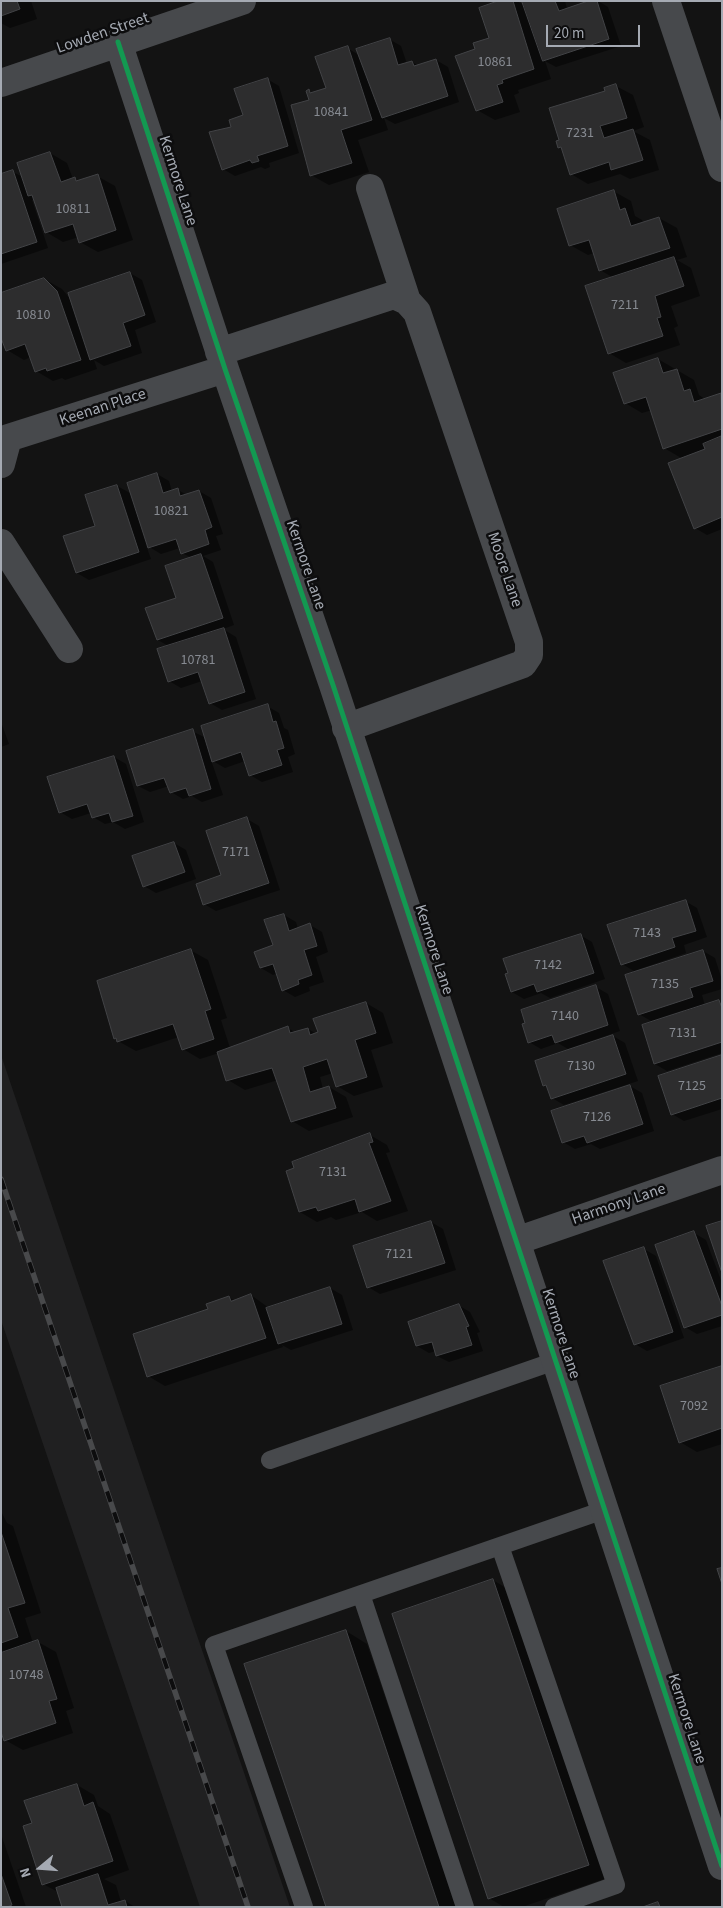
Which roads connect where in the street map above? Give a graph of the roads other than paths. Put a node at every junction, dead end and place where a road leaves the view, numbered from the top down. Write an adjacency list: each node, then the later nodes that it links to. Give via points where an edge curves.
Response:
1 (242, 1): 3 (street, Lowden Street)
2 (666, 1): 5 (street)
3 (118, 42): 4 (street, Lowden Street); 8 (street, Kermore Lane)
4 (1, 82)
5 (722, 168)
6 (370, 188): 7 (street, Moore Lane)
7 (407, 301): 8 (street, via 394,295); 12 (street, Moore Lane, via 417,312 529,642 529,655 523,664)
8 (222, 360): 9 (street, Keenan Place, via 8,438); 12 (street, Kermore Lane)
9 (1, 464)
10 (1, 544): 11 (street)
11 (68, 649)
12 (346, 728): 14 (street, Kermore Lane)
13 (722, 1170): 14 (street, Harmony Lane)
14 (516, 1241): 15 (street, Kermore Lane)
15 (556, 1361): 16 (lane); 17 (street, Kermore Lane)
16 (270, 1460)
17 (604, 1510): 18 (lane); 20 (street, Kermore Lane)
18 (500, 1546): 19 (lane); 23 (lane, via 616,1886)
19 (361, 1594): 21 (lane, via 214,1645); 22 (lane)
20 (722, 1866)
21 (304, 1907)
22 (465, 1907)
23 (554, 1907)

